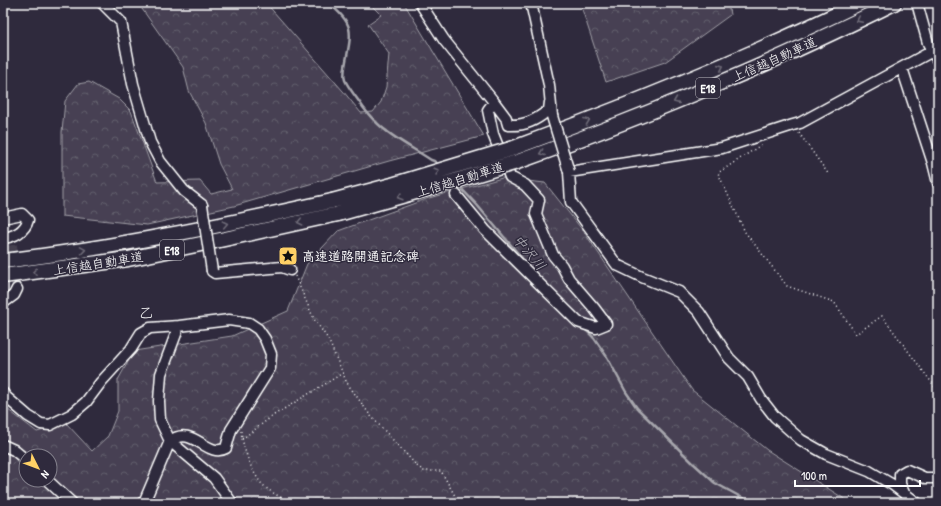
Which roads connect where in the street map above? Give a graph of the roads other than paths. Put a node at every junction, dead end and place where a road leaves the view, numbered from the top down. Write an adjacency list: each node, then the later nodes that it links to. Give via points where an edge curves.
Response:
1 (102, 3): 18 (street, bridge, via 121,22 133,84 150,142 160,161 184,191 202,205 212,271 215,273 282,267)
2 (420, 3): 11 (street, via 444,40)
3 (531, 3): 10 (street)
4 (860, 3): 17 (highway, 上信越自動車道 / E18, one-way to 4, bridge, via 127,243 218,226 392,185 511,149 574,126 706,73)
5 (894, 3): 19 (highway, 上信越自動車道 / E18, one-way to 19, bridge, via 715,86 518,162 338,214 128,259)
6 (917, 3): 7 (street)
7 (933, 48): 8 (street); 9 (street)
8 (938, 61)
9 (902, 68): 12 (street, via 800,122 722,148); 13 (street)
10 (548, 84): 11 (street, via 549,110 535,121 516,126 508,125); 12 (street, bridge, via 552,116)
11 (494, 102): 14 (street, via 488,110 493,134 510,177 525,185 539,200 536,214 552,255 606,324 596,328 578,322 485,230)
12 (569, 172): 29 (street, via 571,202 617,265 679,292 699,312 729,358 748,377 775,417 801,440 826,454 869,471)
13 (938, 184)
14 (456, 194)
15 (3, 218): 16 (street, via 22,214 28,220 27,226)
16 (9, 240)
17 (3, 261)
18 (290, 270)
19 (3, 276)
20 (17, 289): 21 (street, via 14,295)
21 (3, 303)
22 (179, 326): 23 (street, via 150,328 141,333 131,349 86,402 72,414 50,425 41,424 28,416); 24 (street, via 161,374 160,420); 24 (street, via 229,320 250,323 265,339 271,354 270,368 231,430 226,448 221,451 214,450 189,436 176,437)
23 (3, 393)
24 (170, 441): 31 (street); 32 (street, via 214,478)
25 (3, 445): 26 (street)
26 (18, 453)
27 (938, 478): 29 (street, via 926,478 907,470 900,474 900,484)
28 (56, 488): 30 (street)
29 (904, 493): 33 (street)
30 (72, 503)
31 (142, 503)
32 (232, 503)
33 (917, 503)

